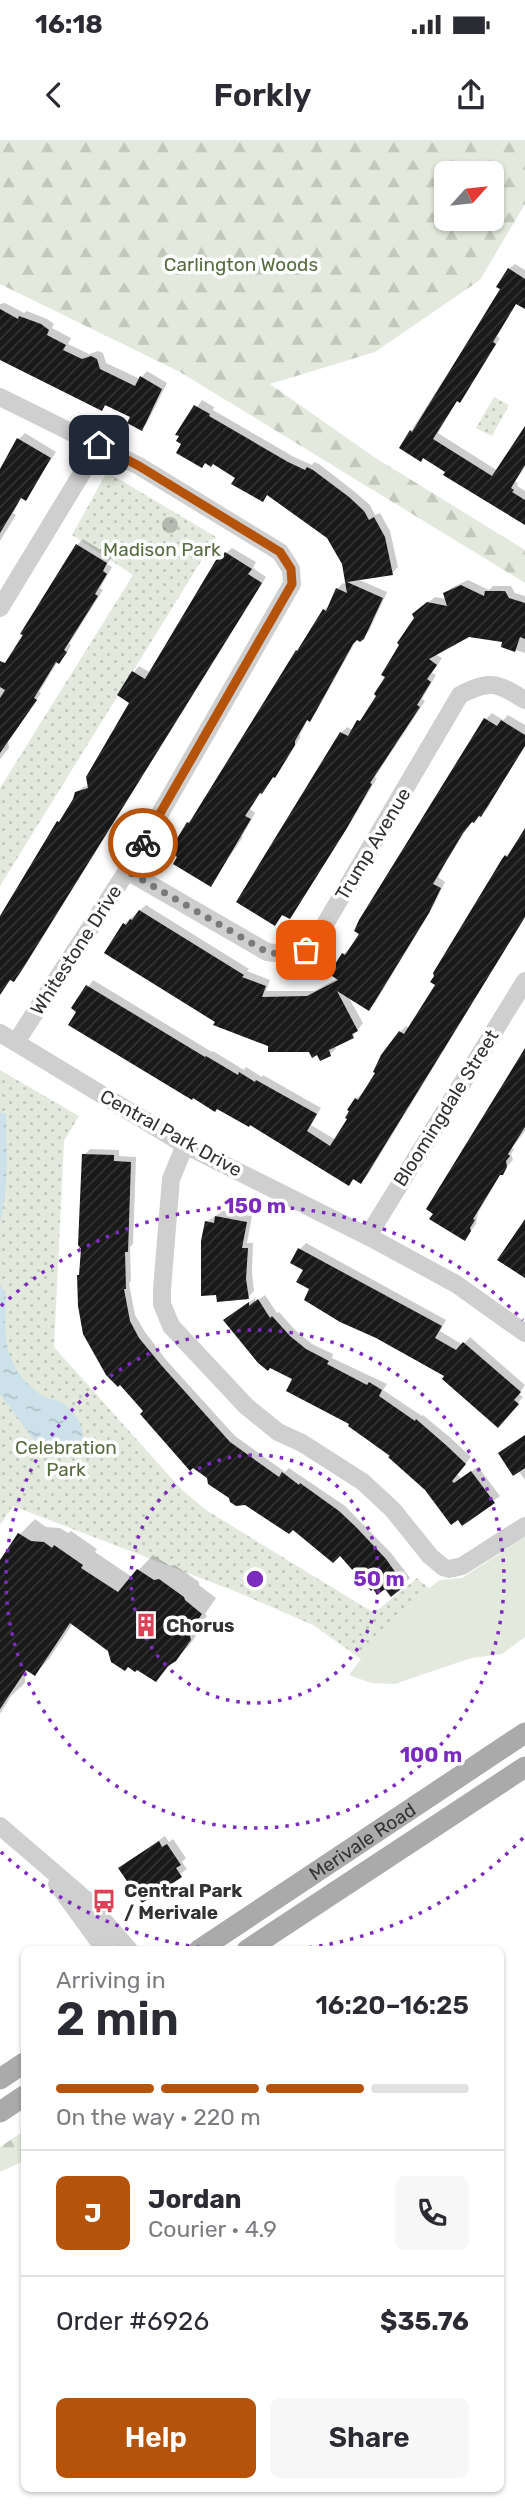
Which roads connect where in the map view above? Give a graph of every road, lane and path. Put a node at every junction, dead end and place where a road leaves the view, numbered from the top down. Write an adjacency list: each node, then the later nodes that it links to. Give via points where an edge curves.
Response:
1 (0, 397): 2 (street, Whitestone Drive)
2 (99, 445): 3 (street); 5 (street, Whitestone Drive, via 280,552 291,569 292,584)
3 (0, 608)
4 (525, 700): 5 (street, Trump Avenue, via 500,685 479,686 460,695 306,950 289,956 267,952)
5 (127, 871): 7 (street, Whitestone Drive)
6 (525, 981): 9 (street, Bloomingdale Street)
7 (8, 1038): 8 (street, Central Park Drive)
8 (186, 1146): 9 (street, Central Park Drive); 11 (street, via 171,1179 162,1304 170,1325 246,1406 278,1432 363,1482 443,1567 462,1566)
9 (368, 1236): 10 (street, Central Park Drive, via 456,1284)
10 (525, 1333)
11 (525, 1526)
12 (525, 1733): 18 (main road, Merivale Road)
13 (525, 1768): 19 (main road, Merivale Road)
14 (0, 1826): 15 (street)
15 (43, 1863): 16 (street); 17 (street, via 85,1899)
16 (102, 1946)
17 (126, 1946)
18 (205, 1946)
19 (253, 1946)
20 (21, 2065): 21 (main road)
21 (0, 2080)
22 (21, 2097): 23 (main road)
23 (0, 2112)

